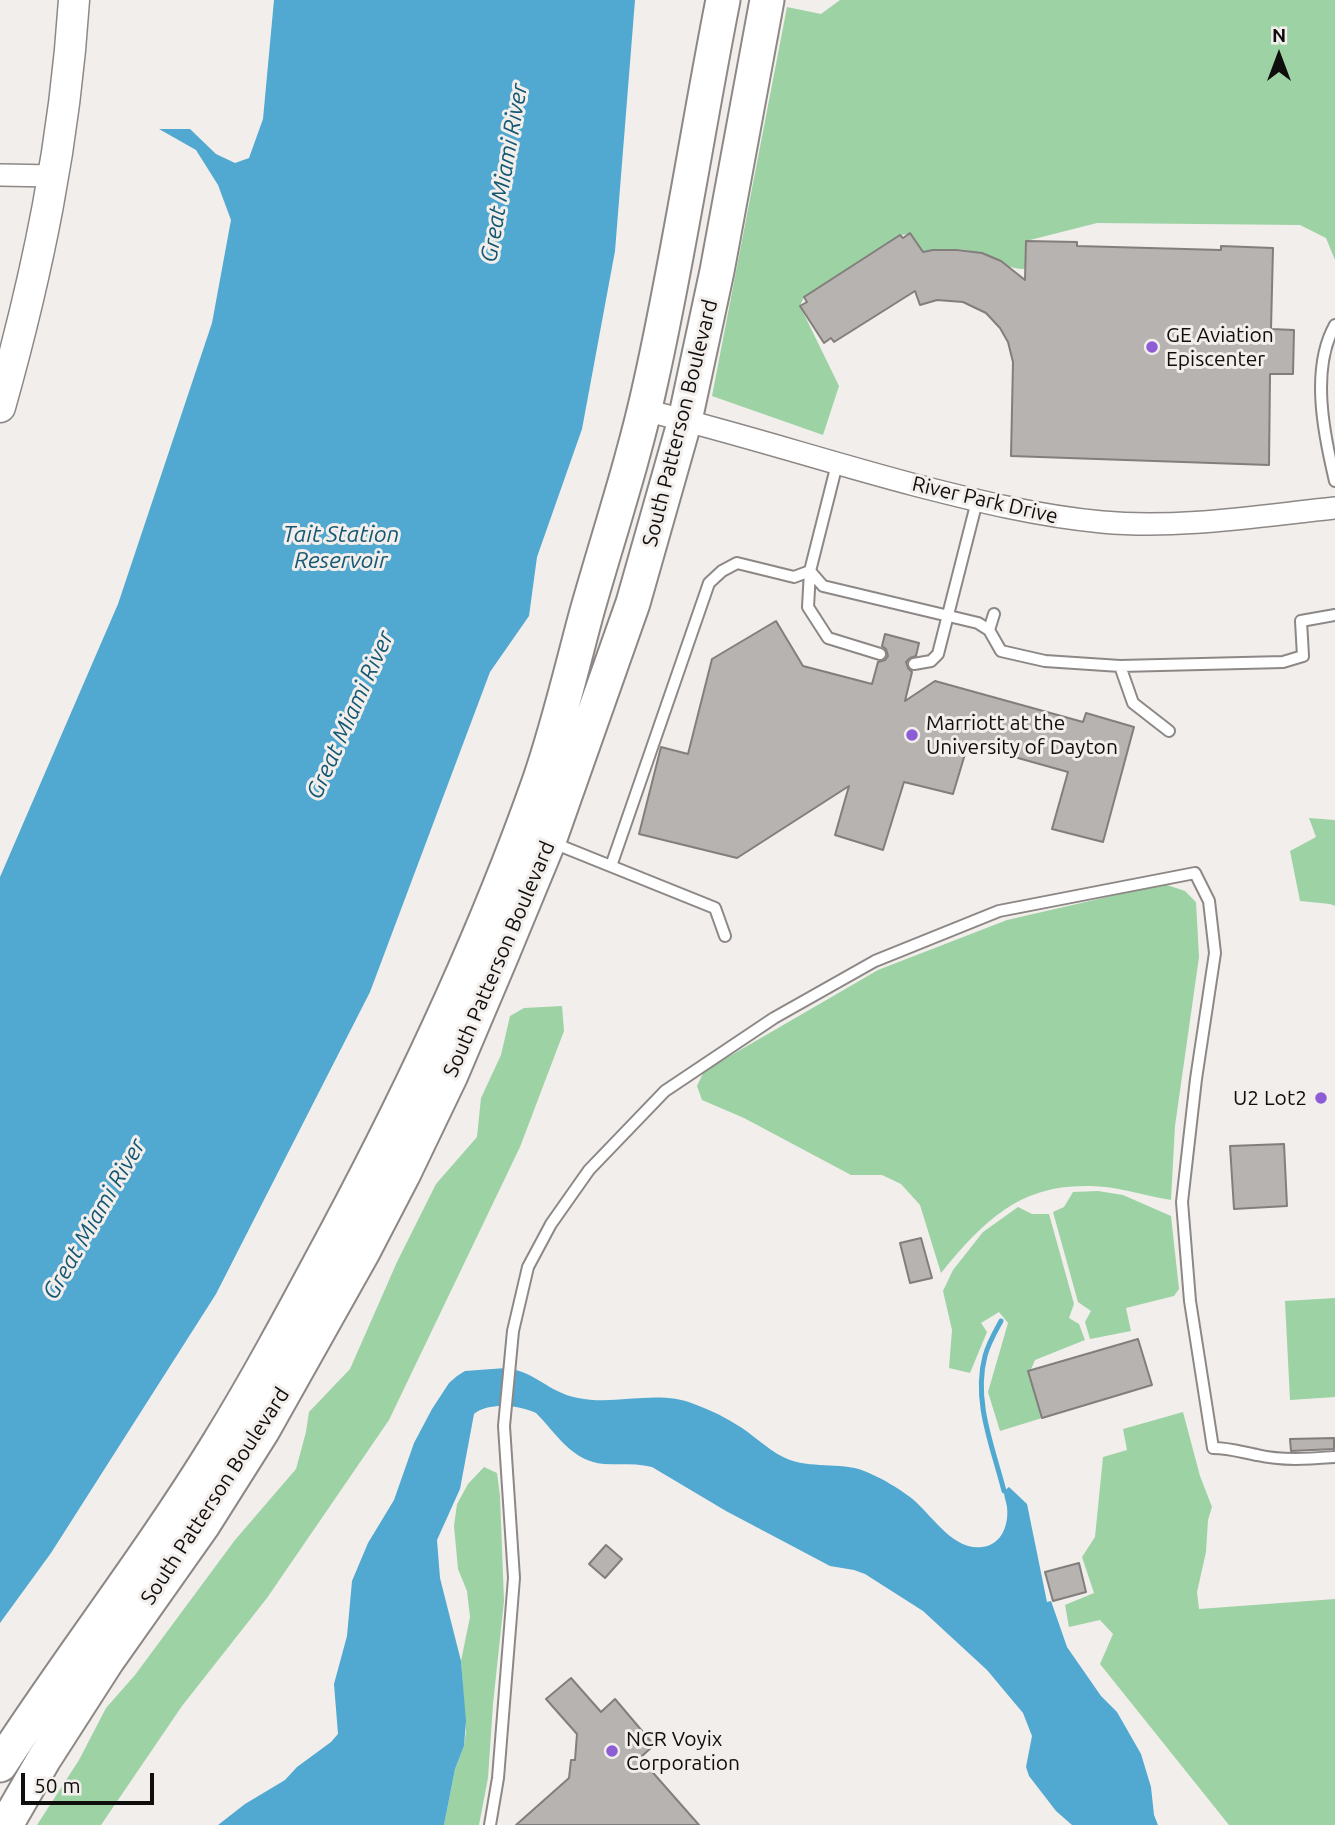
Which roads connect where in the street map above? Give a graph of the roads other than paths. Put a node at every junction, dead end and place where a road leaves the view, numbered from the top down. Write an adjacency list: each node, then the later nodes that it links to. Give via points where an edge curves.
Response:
1 (74, 0): 5 (main road)
2 (723, 0): 8 (main road, South Patterson Boulevard, via 678,256)
3 (767, 0): 9 (main road, South Patterson Boulevard, via 718,271)
4 (0, 175): 5 (street)
5 (55, 176): 7 (main road, via 36,272)
6 (1335, 325): 11 (lane, via 1328,337 1322,374 1322,419)
7 (0, 407)
8 (644, 410): 9 (street, River Park Drive); 23 (main road, South Patterson Boulevard, via 584,621)
9 (685, 420): 10 (street, River Park Drive); 23 (main road, South Patterson Boulevard, via 633,603)
10 (837, 464): 12 (street, River Park Drive); 14 (lane)
11 (1335, 481)
12 (977, 501): 13 (street, River Park Drive, via 1058,517 1143,524); 17 (lane)
13 (1335, 508)
14 (810, 572): 17 (lane, via 823,586); 19 (lane, via 808,607 828,638); 24 (lane, via 794,577 737,563 709,583)
15 (994, 614): 18 (lane)
16 (1335, 615): 21 (lane, via 1301,621 1303,656 1283,662)
17 (948, 616): 18 (lane); 20 (lane, via 938,654 931,661)
18 (989, 630): 21 (lane, via 1001,651 1045,661)
19 (880, 654)
20 (914, 664)
21 (1120, 666): 22 (lane, via 1133,703)
22 (1169, 731)
23 (544, 812): 24 (lane); 27 (main road, South Patterson Boulevard, via 373,1163 281,1336 161,1533); 28 (main road, South Patterson Boulevard, via 451,1075 363,1252 263,1430 107,1661)
24 (611, 866): 25 (lane, via 715,908)
25 (725, 936)
26 (1335, 1457): 29 (lane, via 1297,1461 1213,1448 1190,1301 1182,1202 1215,953 1209,901 1195,873 999,911 875,961 774,1018 665,1091 589,1170 528,1267 511,1353 504,1426 514,1577)
27 (0, 1765)
28 (6, 1825)
29 (490, 1825)

